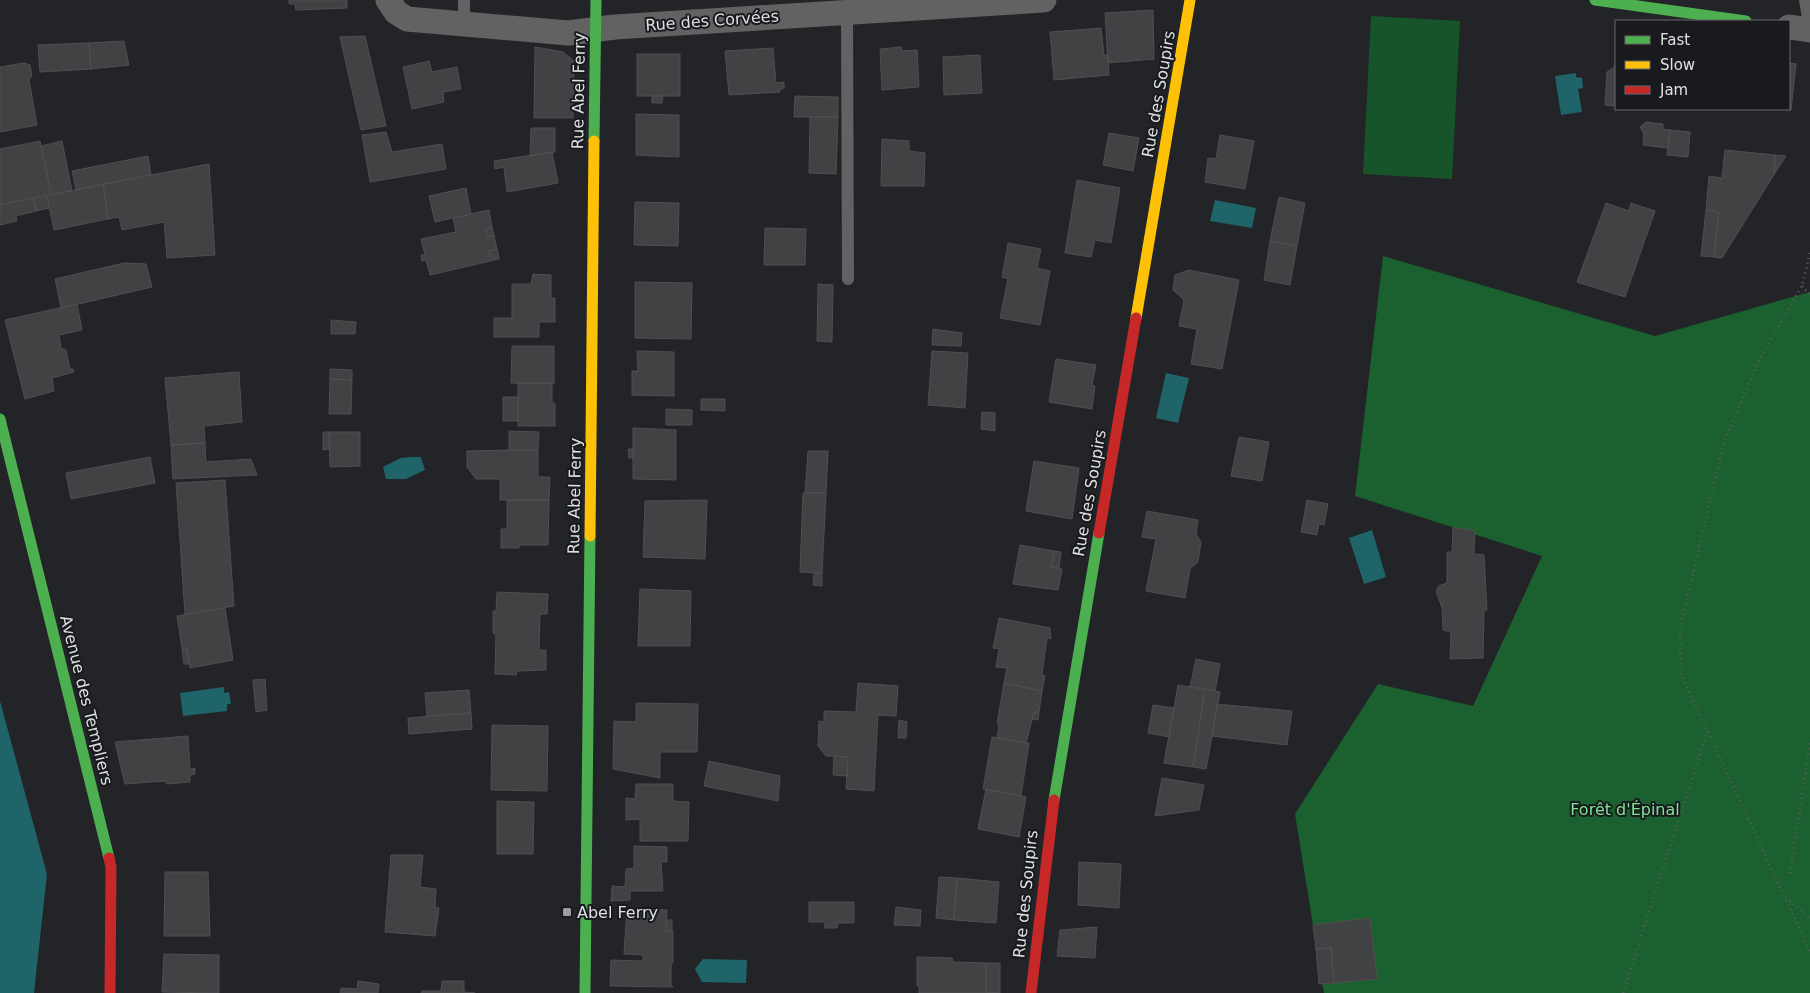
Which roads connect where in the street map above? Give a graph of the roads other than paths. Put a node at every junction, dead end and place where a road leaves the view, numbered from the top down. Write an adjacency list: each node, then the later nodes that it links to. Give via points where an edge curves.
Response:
1 (388, 0): 7 (street, Rue des Corvées, via 396,12 407,19)
2 (596, 0): 11 (street, Rue Abel Ferry)
3 (1044, 0): 8 (street, Rue des Corvées)
4 (1190, 0): 17 (street, Rue des Soupirs, via 1048,828)
5 (1595, 0): 9 (street)
6 (1805, 0): 12 (lane)
7 (464, 11): 11 (street, Rue des Corvées, via 568,33)
8 (847, 12): 11 (street, Rue des Corvées); 13 (lane)
9 (1739, 20)
10 (1790, 27): 12 (street)
11 (595, 28): 16 (street, Rue Abel Ferry)
12 (1810, 31)
13 (848, 278)
14 (0, 419): 15 (street, Avenue des Templiers, via 111,867)
15 (110, 993)
16 (585, 993)
17 (1030, 993)

